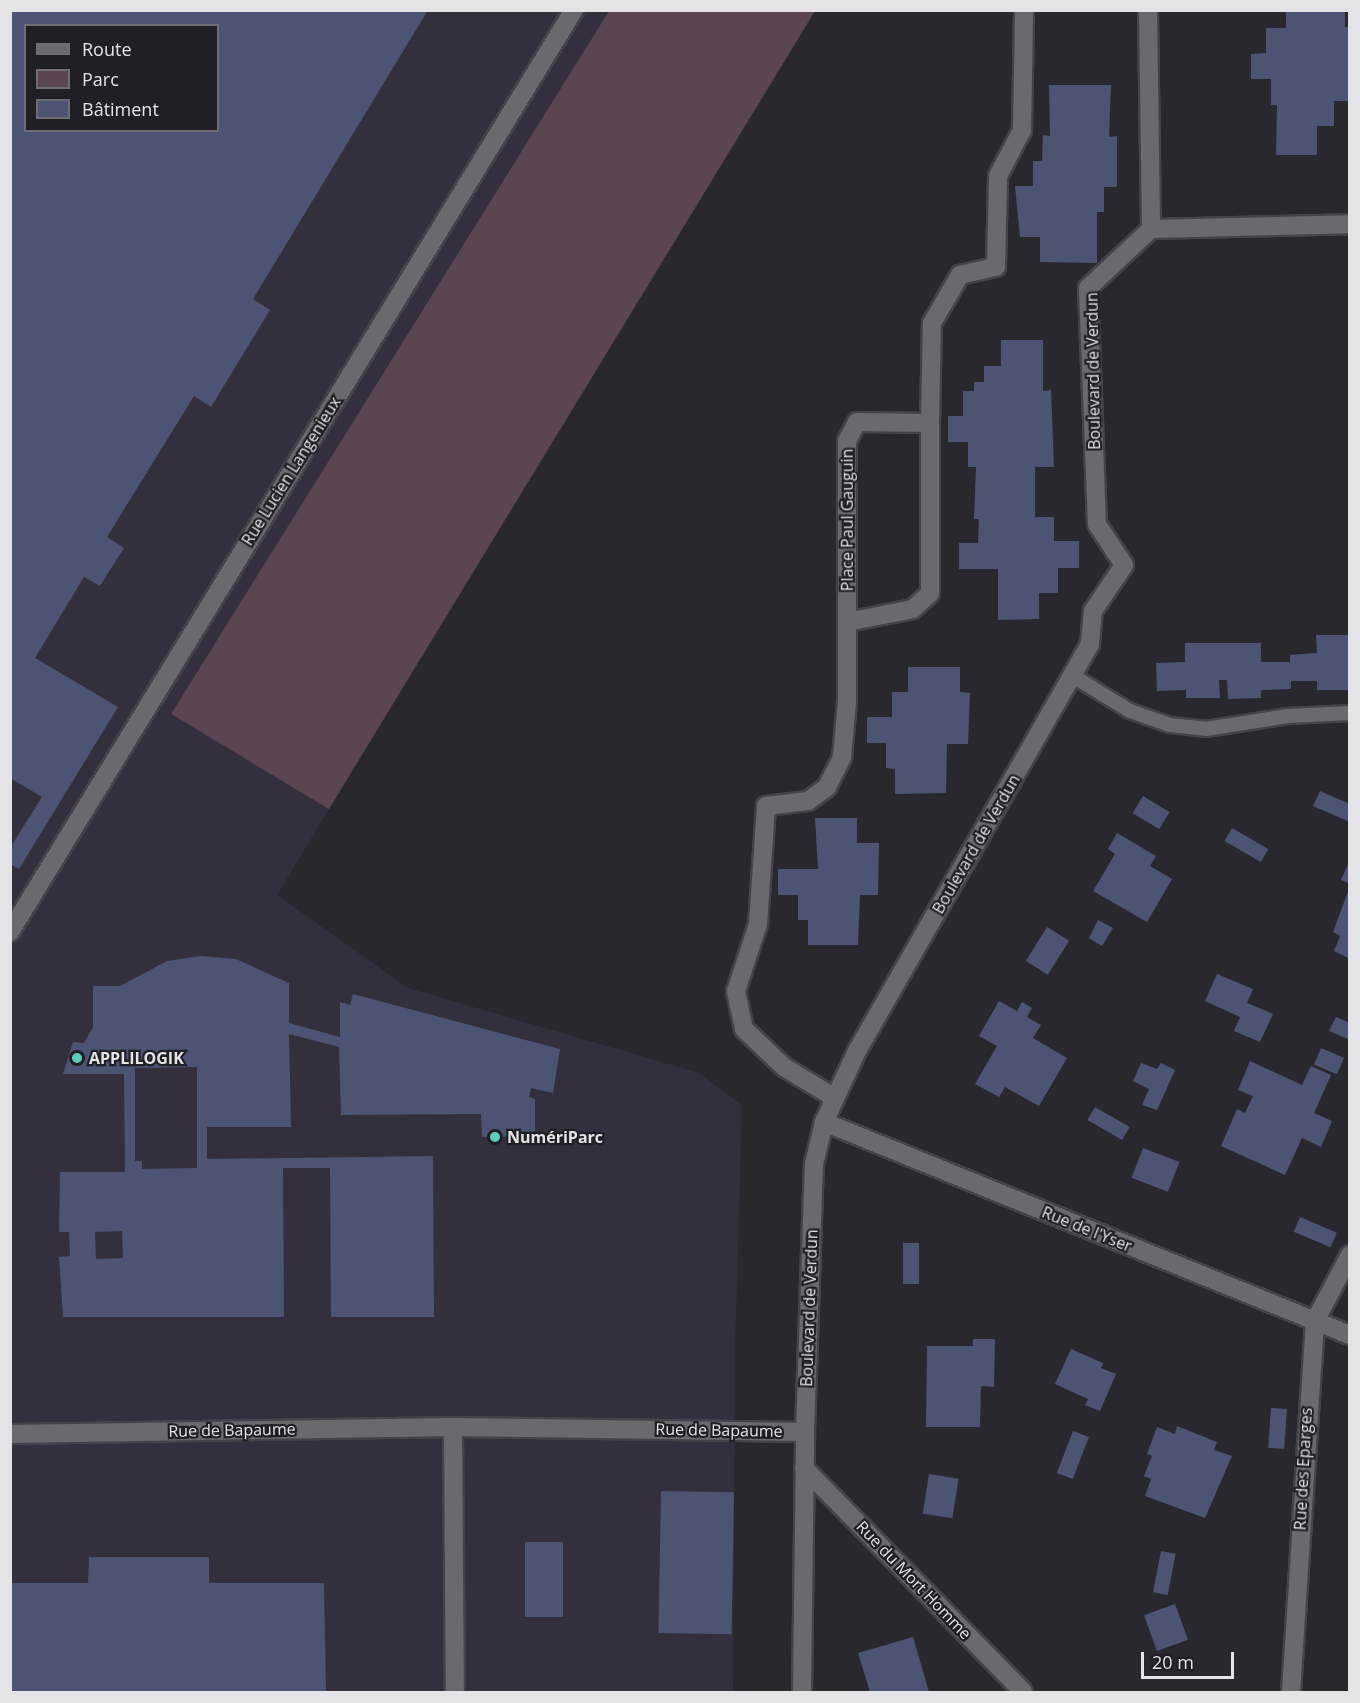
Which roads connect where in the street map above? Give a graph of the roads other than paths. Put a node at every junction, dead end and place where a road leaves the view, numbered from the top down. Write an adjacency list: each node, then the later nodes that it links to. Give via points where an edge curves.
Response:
1 (574, 10): 10 (street, Rue Lucien Langenieux)
2 (1024, 10): 6 (street, via 1022,130 998,177 996,267 960,275 932,324)
3 (1148, 10): 5 (street)
4 (1350, 224): 5 (street)
5 (1151, 229): 8 (street, Boulevard de Verdun, via 1088,288 1097,524 1124,565 1094,611 1090,644)
6 (930, 423): 7 (street, via 930,593 913,609); 7 (street, Place Paul Gauguin, via 857,422 847,441)
7 (847, 622): 11 (street, Place Paul Gauguin, via 842,757 827,787 808,801 766,806 758,924 736,991 744,1029 784,1067)
8 (1073, 676): 9 (lane, via 1130,711 1170,725 1206,729 1288,716); 11 (street, Boulevard de Verdun, via 857,1051)
9 (1350, 714)
10 (10, 932)
11 (835, 1098): 12 (street, Boulevard de Verdun)
12 (824, 1122): 14 (street, Rue de l'Yser); 17 (street, Boulevard de Verdun, via 814,1164)
13 (1350, 1255): 14 (street, Rue des Eparges)
14 (1315, 1321): 15 (street, Rue de l'Yser); 23 (street, Rue des Eparges)
15 (1350, 1335)
16 (453, 1427): 17 (street, Rue de Bapaume); 18 (street, Rue de Bapaume); 20 (street)
17 (805, 1432): 19 (street, Boulevard de Verdun)
18 (10, 1434)
19 (804, 1468): 21 (street, Boulevard de Verdun); 22 (street, Rue du Mort Homme)
20 (455, 1692)
21 (802, 1692)
22 (1023, 1692)
23 (1291, 1692)

